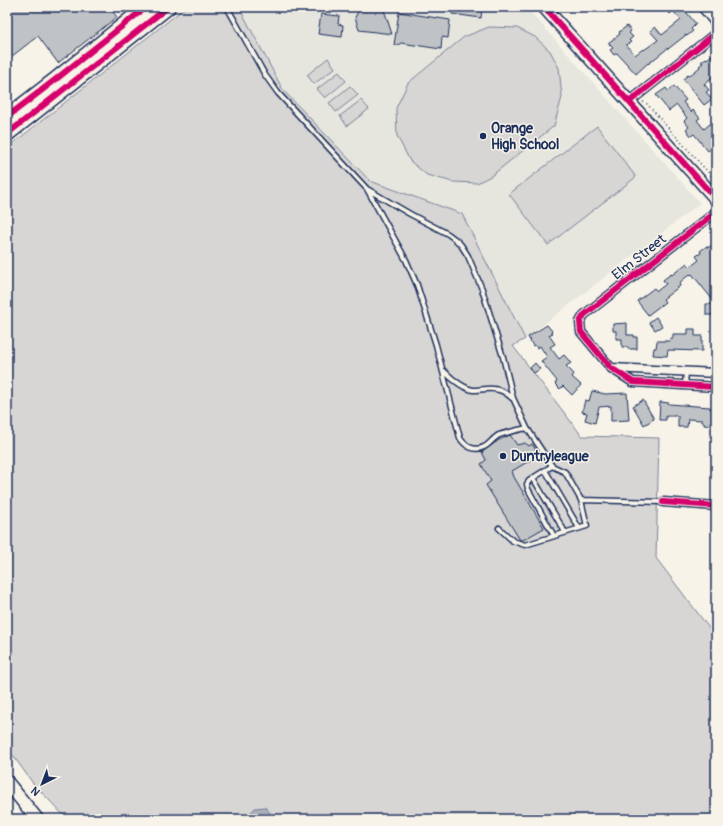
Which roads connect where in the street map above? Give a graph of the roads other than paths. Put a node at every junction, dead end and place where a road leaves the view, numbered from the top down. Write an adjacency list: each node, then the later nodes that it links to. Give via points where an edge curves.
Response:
1 (146, 7): 11 (highway, via 106,42)
2 (168, 7): 7 (highway)
3 (227, 7): 13 (lane, via 265,75 278,93)
4 (544, 7): 10 (main road)
5 (702, 7): 6 (street)
6 (716, 24)
7 (141, 28): 9 (lane); 12 (highway)
8 (716, 32): 10 (street)
9 (121, 38)
10 (629, 102): 14 (main road)
11 (7, 117)
12 (7, 134)
13 (367, 189): 17 (lane, via 417,285); 22 (lane, via 448,234 461,245 482,289)
14 (716, 199)
15 (716, 212): 16 (street, Elm Street, via 584,315 580,322 581,332)
16 (611, 368): 18 (street); 20 (street, via 633,382)
17 (442, 369): 22 (lane, via 468,388 502,390); 23 (lane, via 460,438 466,445 471,448 484,447 498,435)
18 (686, 372): 19 (street); 20 (lane)
19 (716, 373)
20 (685, 385): 21 (street)
21 (716, 386)
22 (513, 398): 23 (lane)
23 (527, 428): 24 (lane)
24 (552, 466): 25 (lane); 27 (lane, via 565,472)
25 (545, 470): 26 (lane); 31 (lane)
26 (533, 478): 32 (lane); 33 (lane, via 528,481 528,489)
27 (581, 500): 28 (lane); 31 (lane, via 587,526)
28 (663, 502): 29 (street)
29 (716, 506)
30 (499, 528): 33 (lane, via 513,541 525,545)
31 (579, 528): 32 (lane)
32 (565, 532): 33 (lane)
33 (554, 536)
34 (7, 782): 35 (main road)
35 (37, 819)

